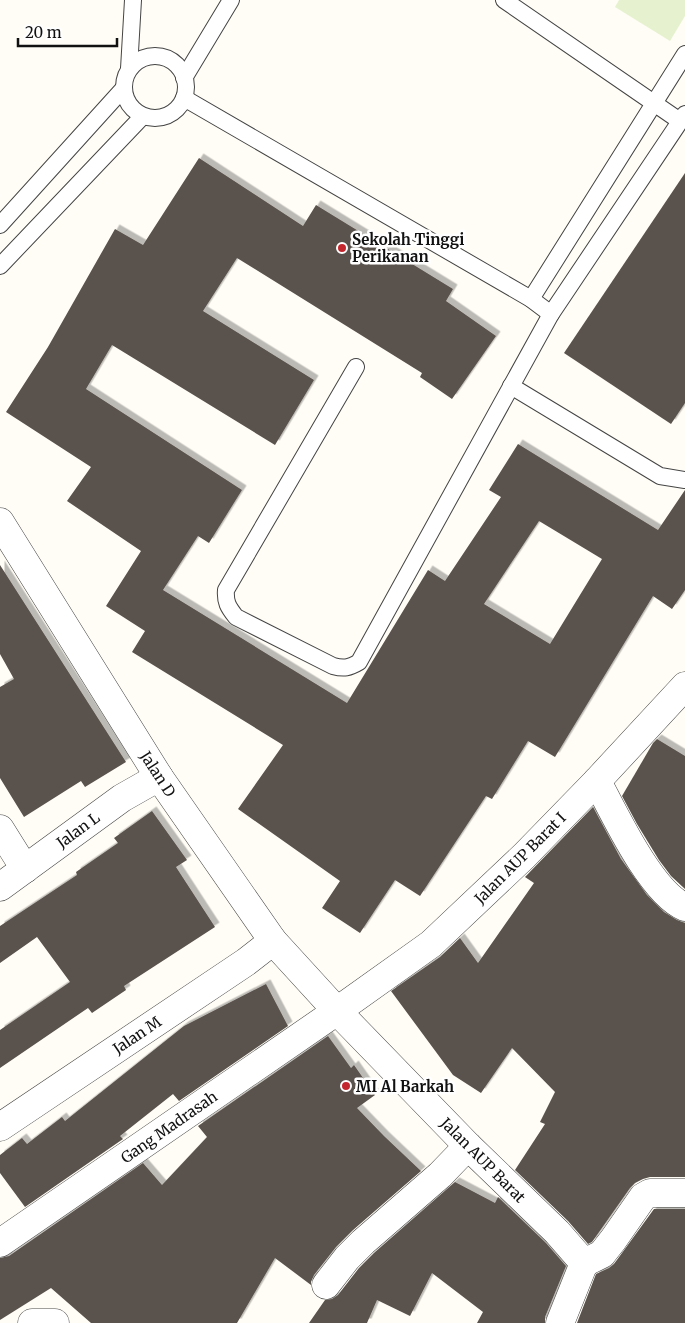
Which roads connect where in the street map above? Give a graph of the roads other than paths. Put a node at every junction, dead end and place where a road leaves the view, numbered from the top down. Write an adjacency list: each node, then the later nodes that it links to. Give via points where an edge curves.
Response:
1 (132, 0): 5 (lane)
2 (231, 0): 6 (lane)
3 (504, 0): 9 (lane)
4 (685, 54): 9 (lane)
5 (129, 69): 6 (lane, via 138,61 160,56 179,68); 7 (lane)
6 (184, 78): 8 (lane)
7 (123, 89): 10 (lane, via 132,110); 12 (lane)
8 (184, 98): 10 (lane, via 178,109 168,116); 14 (lane)
9 (655, 103): 11 (lane); 14 (lane)
10 (142, 117): 13 (lane)
11 (683, 118): 15 (lane)
12 (0, 225)
13 (0, 266)
14 (531, 299): 15 (lane)
15 (551, 314): 17 (lane)
16 (356, 367): 17 (lane, via 226,590 225,599 236,617 341,668 359,662)
17 (511, 386): 18 (lane, via 660,476)
18 (685, 480)
19 (0, 522): 21 (street, Jalan D)
20 (685, 686): 22 (street, Jalan AUP Barat I)
21 (160, 777): 24 (street, Jalan L, via 122,798); 27 (street, Jalan D)
22 (597, 780): 26 (street, via 636,854 659,886); 28 (street, Jalan AUP Barat I, via 524,856 431,944)
23 (0, 828): 24 (street)
24 (25, 868): 25 (street, Jalan L)
25 (0, 887)
26 (685, 907)
27 (273, 941): 28 (street, Jalan D); 29 (street, Jalan M)
28 (337, 1010): 30 (street, Jalan AUP Barat); 32 (street, Gang Madrasah)
29 (0, 1127)
30 (468, 1146): 33 (street, Jalan AUP Barat, via 557,1232); 34 (street, via 440,1175 363,1242)
31 (685, 1193): 33 (street, via 650,1193 643,1197 602,1254)
32 (0, 1243)
33 (584, 1263): 37 (street)
34 (326, 1285)
35 (32, 1323): 36 (street)
36 (55, 1323)
37 (560, 1323)

